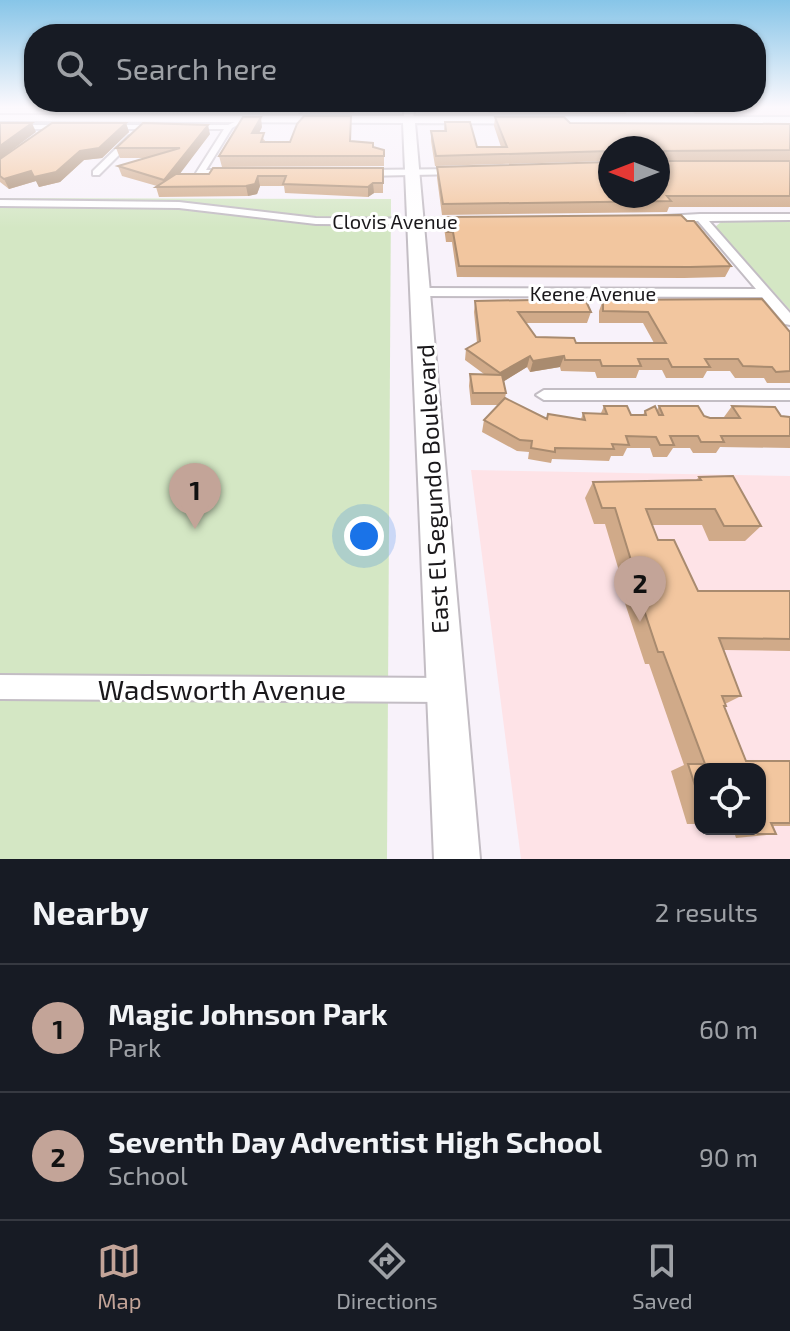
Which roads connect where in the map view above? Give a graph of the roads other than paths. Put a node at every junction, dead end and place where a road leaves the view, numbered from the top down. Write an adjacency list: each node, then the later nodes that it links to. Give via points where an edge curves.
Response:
1 (121, 148): 6 (street)
2 (216, 148): 7 (street, via 200,173)
3 (411, 148): 4 (main road, East El Segundo Boulevard)
4 (412, 172): 5 (street); 8 (street); 15 (main road, East El Segundo Boulevard)
5 (468, 172)
6 (96, 173)
7 (245, 173)
8 (350, 173)
9 (0, 203): 10 (street, Clovis Avenue)
10 (16, 203): 11 (street); 15 (street, Clovis Avenue, via 179,205 316,221)
11 (0, 217)
12 (700, 217): 13 (street); 14 (street); 18 (street)
13 (790, 217)
14 (657, 220)
15 (415, 222): 16 (street, Clovis Avenue); 17 (main road, East El Segundo Boulevard)
16 (479, 222)
17 (421, 292): 18 (street, Keene Avenue); 23 (main road, East El Segundo Boulevard)
18 (765, 293): 19 (street)
19 (790, 321)
20 (544, 395): 21 (street)
21 (790, 395)
22 (0, 687): 23 (street, Wadsworth Avenue)
23 (445, 690): 24 (main road, East El Segundo Boulevard)
24 (457, 859)

